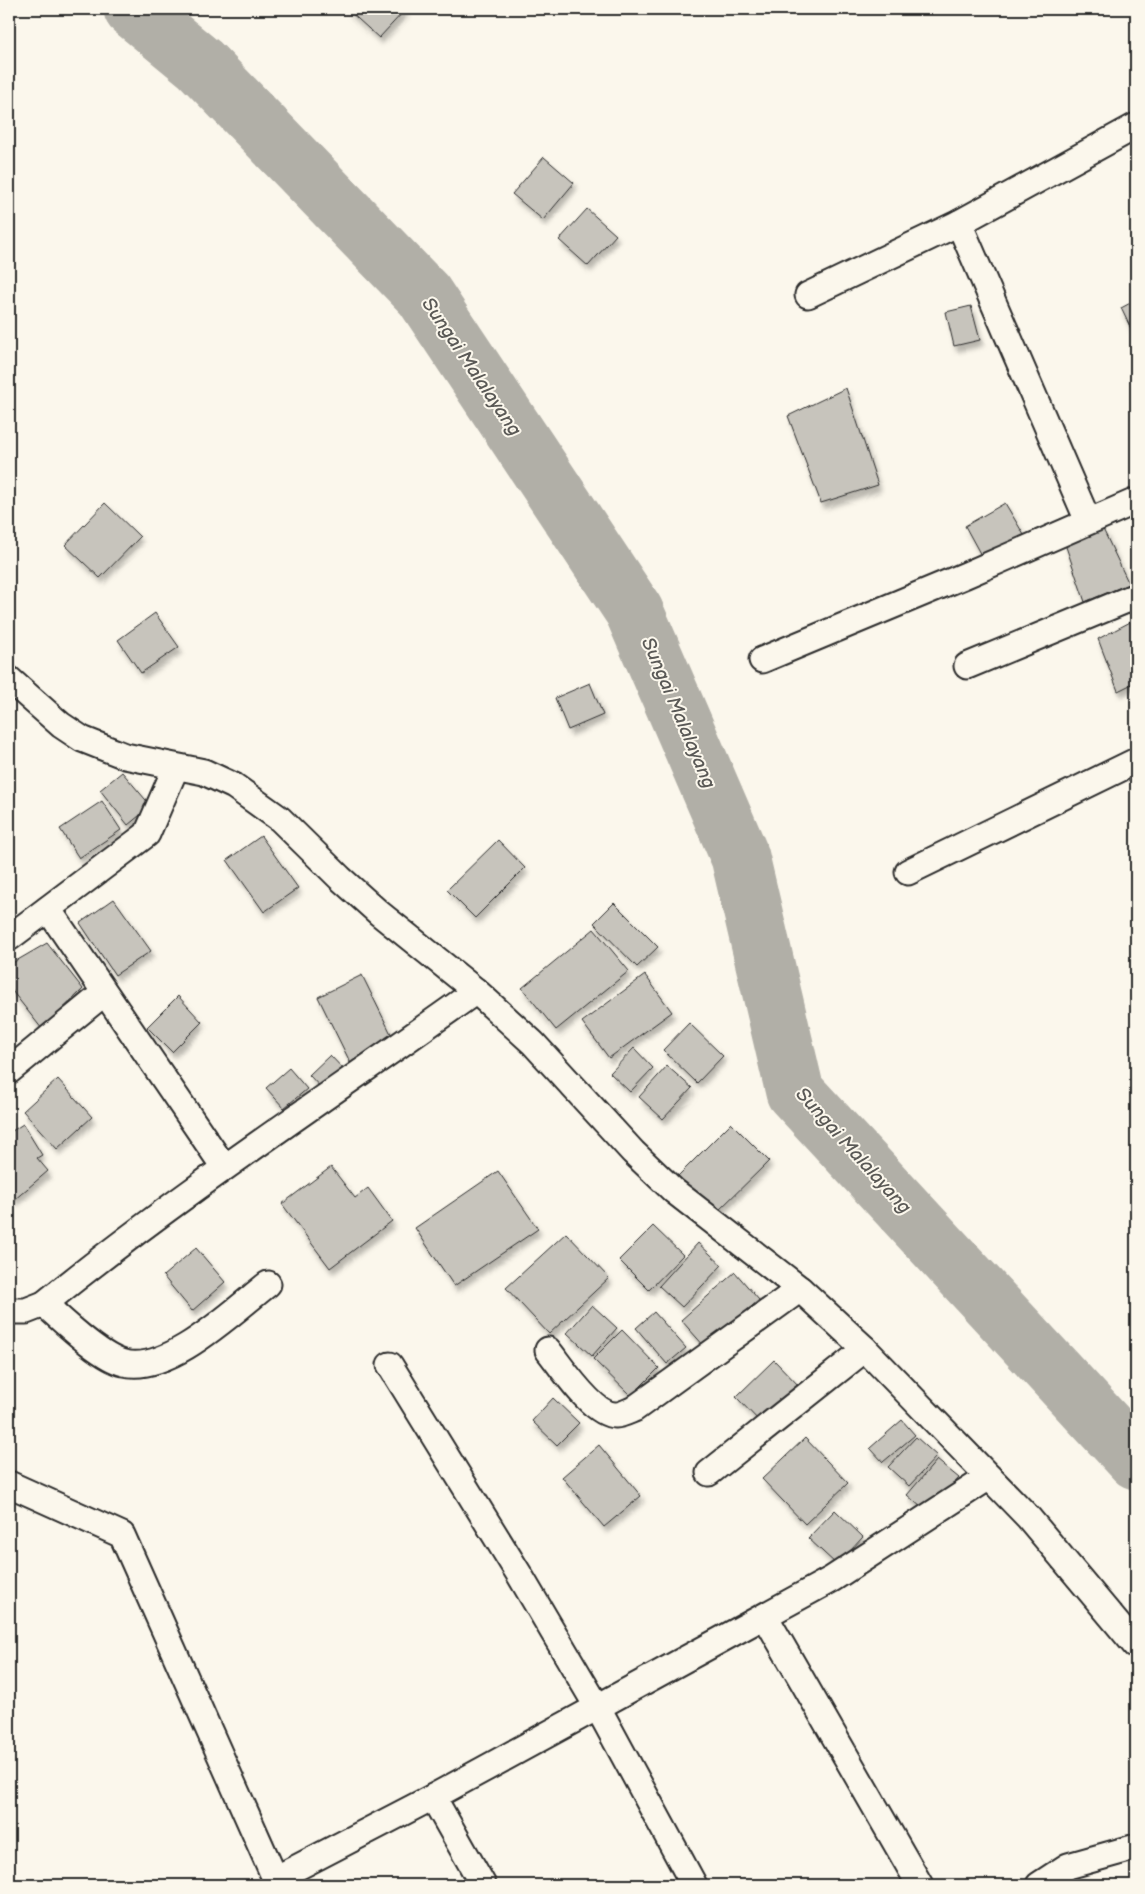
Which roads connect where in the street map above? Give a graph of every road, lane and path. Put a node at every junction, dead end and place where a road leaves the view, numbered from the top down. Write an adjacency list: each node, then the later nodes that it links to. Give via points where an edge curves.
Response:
1 (1136, 126): 2 (street)
2 (959, 223): 3 (street); 5 (street)
3 (808, 295)
4 (1136, 501): 5 (street)
5 (1088, 521): 7 (street)
6 (1136, 596): 8 (street)
7 (762, 660)
8 (967, 666)
9 (9, 679): 11 (street, via 61,725 82,739 125,756)
10 (1136, 761): 12 (street)
11 (176, 767): 13 (street, via 147,834); 15 (street, via 204,772 234,786 266,807 379,913)
12 (908, 872)
13 (48, 909): 14 (street); 16 (street)
14 (9, 938)
15 (476, 991): 18 (street); 20 (street, via 533,1043 674,1191)
16 (104, 993): 17 (street); 18 (street)
17 (9, 1071)
18 (224, 1167): 21 (street, via 112,1249)
19 (268, 1284): 21 (street, via 180,1352 152,1364 124,1363 101,1351)
20 (800, 1289): 23 (street); 24 (street, via 634,1409 616,1415 600,1411)
21 (44, 1304): 22 (street, via 26,1311)
22 (9, 1311)
23 (866, 1349): 26 (street); 27 (street)
24 (548, 1350)
25 (390, 1365): 31 (street)
26 (709, 1473)
27 (989, 1477): 29 (street, via 832,1579); 30 (street, via 1066,1560)
28 (9, 1484): 34 (street, via 122,1535)
29 (766, 1616): 31 (street); 37 (street)
30 (1136, 1646)
31 (598, 1708): 32 (street); 36 (street)
32 (433, 1797): 34 (street); 35 (street)
33 (1136, 1846): 38 (street, via 1068,1866)
34 (276, 1882)
35 (483, 1885)
36 (694, 1885)
37 (920, 1885)
38 (1038, 1885)

